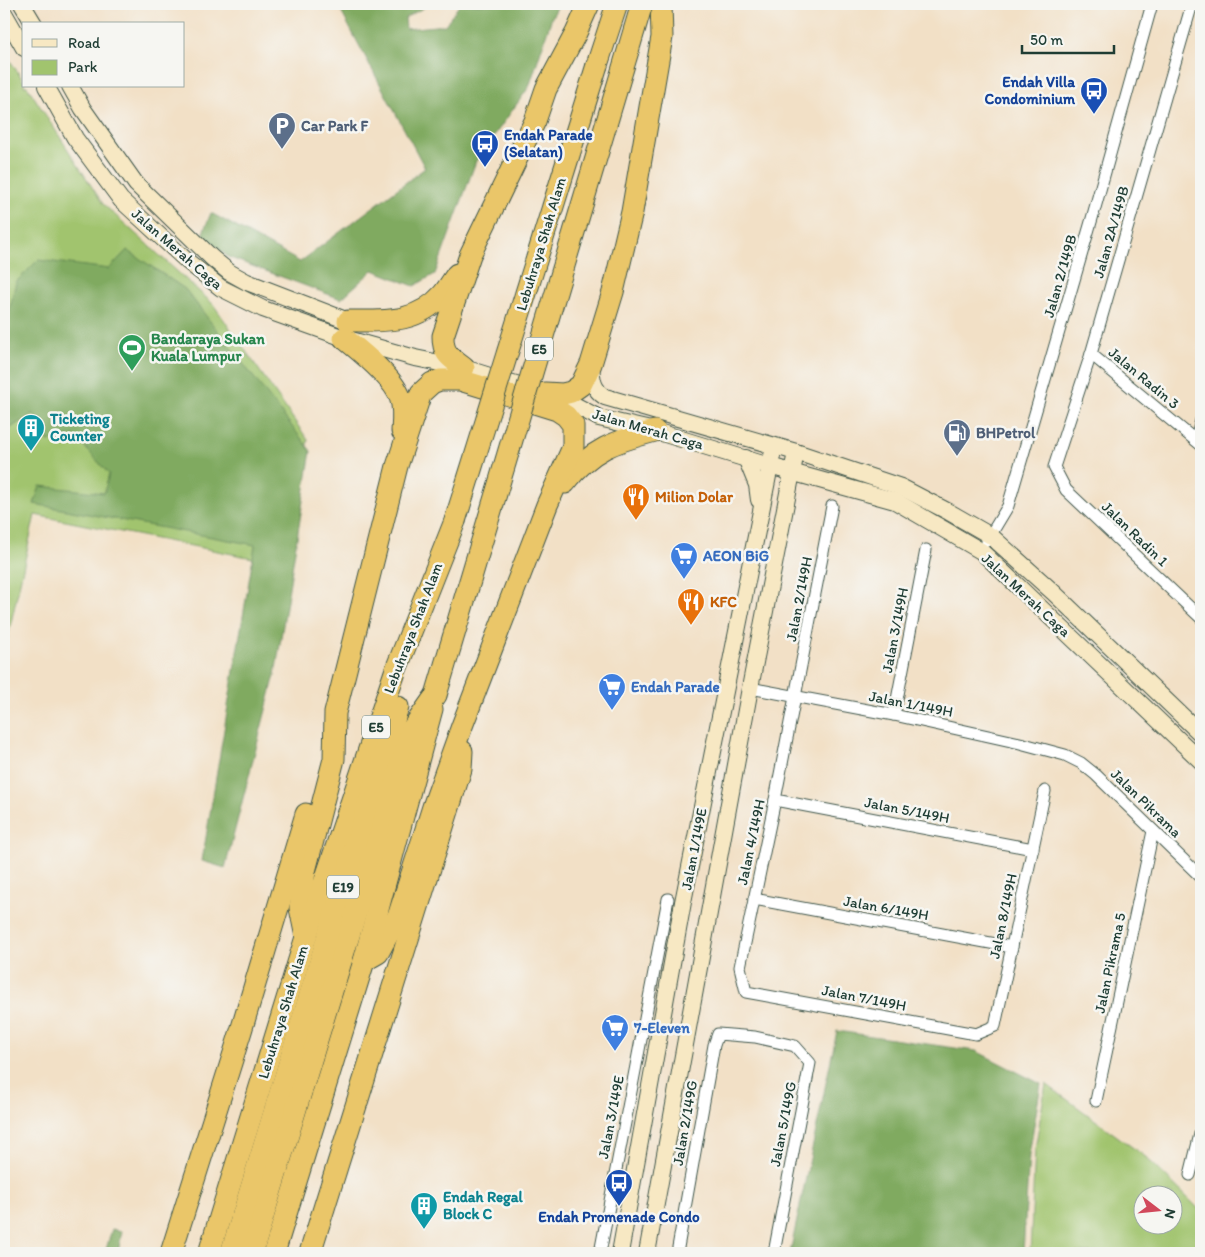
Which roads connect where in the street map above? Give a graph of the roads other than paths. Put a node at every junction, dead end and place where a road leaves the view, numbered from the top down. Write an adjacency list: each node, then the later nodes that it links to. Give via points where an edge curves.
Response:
1 (22, 4): 9 (street)
2 (589, 4): 13 (highway)
3 (617, 4): 34 (highway, Lebuhraya Shah Alam / E5, bridge)
4 (642, 4): 40 (highway, Lebuhraya Shah Alam / E5, bridge)
5 (661, 4): 16 (highway, via 662,36 632,212)
6 (1152, 4): 35 (street, Jalan 2/149B, via 1008,506)
7 (1192, 4): 15 (street, Jalan 2A/149B)
8 (4, 14): 10 (street)
9 (33, 22)
10 (22, 45)
11 (47, 88): 14 (street, Jalan Merah Caga, via 75,138 121,200 187,261 221,288 263,308)
12 (71, 88): 14 (street, Jalan Merah Caga, via 82,109 136,184 212,258 247,282)
13 (470, 255): 14 (highway, via 443,294 426,308 407,318); 17 (highway, via 443,336 443,348)
14 (346, 329): 17 (street, Jalan Merah Caga, via 415,358); 25 (highway, via 400,396 403,419)
15 (1091, 354): 21 (street, Jalan Radin 3); 27 (street, Jalan 2A/149B)
16 (591, 364): 18 (highway, via 581,385 571,392); 22 (street, Jalan Merah Caga, via 594,387 605,397)
17 (464, 368): 18 (street, Jalan Merah Caga)
18 (545, 393): 20 (street, Jalan Merah Caga, via 599,418)
19 (1201, 420): 21 (street)
20 (655, 431): 24 (street, Jalan Merah Caga); 31 (highway, via 602,448 584,461)
21 (1198, 442)
22 (774, 446): 23 (street, Jalan Merah Caga); 26 (street, Jalan 1/149E)
23 (796, 452): 28 (street, Jalan 1/149E); 35 (street, Jalan Merah Caga, via 901,487)
24 (746, 458): 26 (street, Jalan Merah Caga); 33 (street, via 759,492)
25 (398, 466): 31 (highway, via 420,393 440,380 460,380 557,410 573,426 573,447); 42 (highway)
26 (769, 466): 28 (street, Jalan Merah Caga); 33 (street, Jalan 1/149E)
27 (1054, 467): 38 (street, Jalan Radin 1, via 1066,490)
28 (791, 472): 29 (street, Jalan Merah Caga); 30 (street, Jalan 1/149E)
29 (824, 482): 30 (street, via 802,487); 37 (street, Jalan Merah Caga, via 895,501)
30 (786, 500): 39 (street, Jalan 1/149E)
31 (547, 505): 44 (highway)
32 (832, 506): 41 (street, Jalan 2/149H)
33 (759, 520): 71 (street, Jalan 1/149E, via 684,902)
34 (455, 521): 55 (highway, Lebuhraya Shah Alam / E5, via 395,672); 66 (highway, E19)
35 (991, 536): 37 (street, Jalan 2/149B); 45 (street, Jalan Merah Caga)
36 (926, 550): 43 (street, Jalan 3/149H)
37 (981, 551): 47 (street, Jalan Merah Caga)
38 (1201, 618)
39 (750, 688): 41 (street, Jalan 1/149H); 72 (street, Jalan 1/149E)
40 (436, 695): 57 (highway, E5); 67 (highway, E19, via 412,729)
41 (795, 698): 43 (street, Jalan 1/149H); 49 (street, Jalan 4/149H)
42 (335, 713): 55 (highway, via 334,759 305,871 300,908); 64 (highway, via 242,1031)
43 (894, 715): 46 (street, Jalan 1/149H)
44 (462, 726): 57 (highway, via 399,914 378,952); 69 (highway, via 462,770)
45 (1201, 734)
46 (1065, 755): 50 (street, Jalan Pikrama, via 1096,775)
47 (1201, 761)
48 (1045, 791): 51 (street, Jalan 8/149H)
49 (775, 800): 51 (street, Jalan 5/149H); 54 (street, Jalan 4/149H)
50 (1153, 831): 52 (street, Jalan Pikrama); 61 (street, Jalan Pikrama 5)
51 (1033, 849): 56 (street, Jalan 8/149H)
52 (1201, 877)
53 (668, 899): 70 (street, Jalan 3/149E)
54 (754, 899): 56 (street, Jalan 6/149H); 58 (street, Jalan 4/149H, via 740,967)
55 (306, 938): 65 (highway, Lebuhraya Shah Alam / E5)
56 (1012, 947): 59 (street, Jalan 8/149H, via 995,1026)
57 (364, 961): 68 (highway, E5)
58 (746, 992): 59 (street, Jalan 7/149H)
59 (976, 1034)
60 (754, 1037): 73 (street, Jalan 2/149G, via 718,1034 714,1045); 74 (street, Jalan 5/149G, via 795,1046 810,1064)
61 (1096, 1101)
62 (1201, 1130): 63 (street)
63 (1190, 1175)
64 (171, 1253)
65 (210, 1253)
66 (231, 1253)
67 (252, 1253)
68 (274, 1253)
69 (310, 1253)
70 (600, 1253)
71 (620, 1253)
72 (647, 1253)
73 (676, 1253)
74 (774, 1253)

